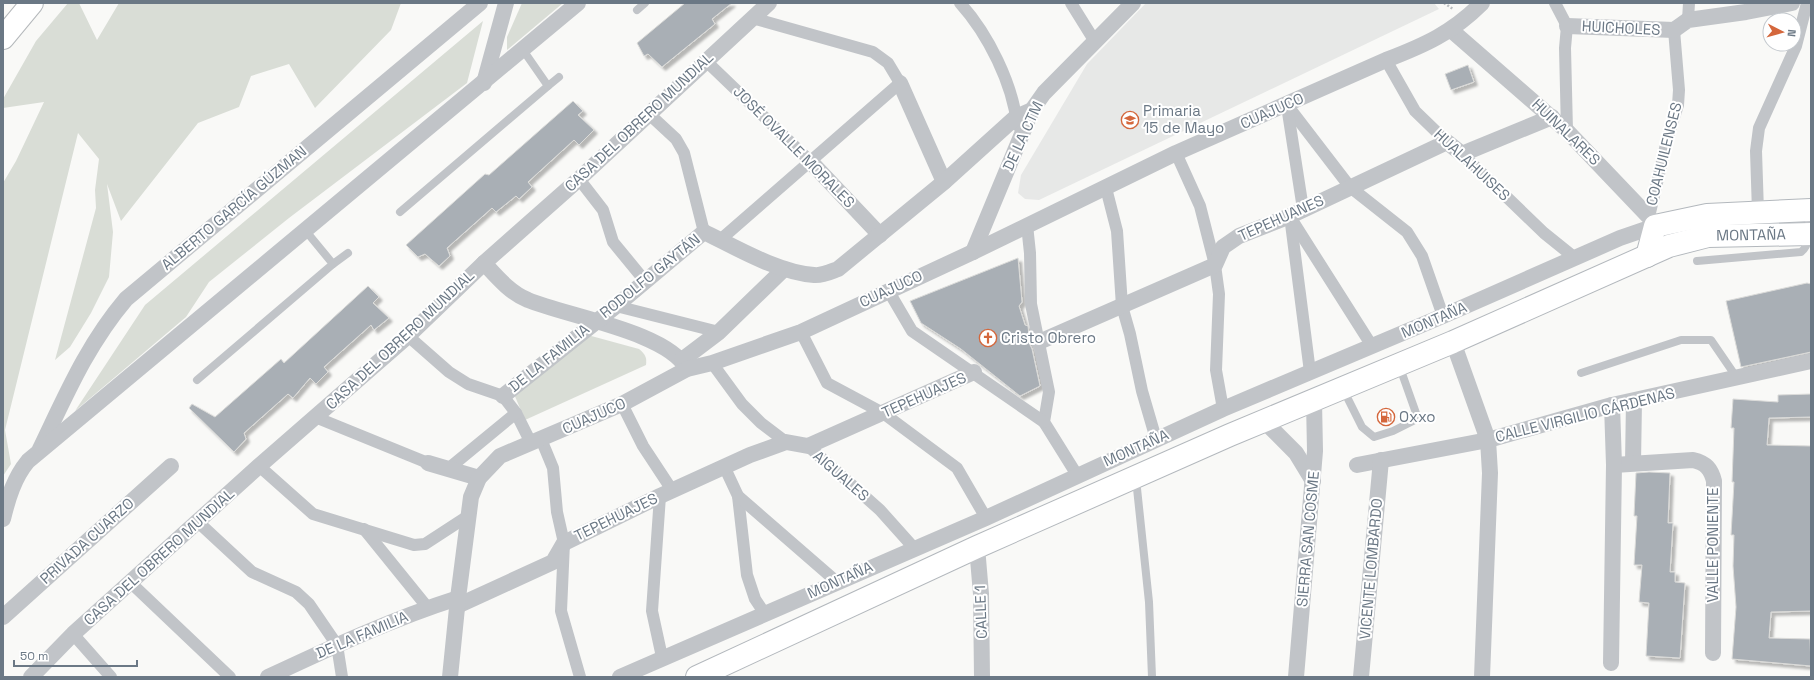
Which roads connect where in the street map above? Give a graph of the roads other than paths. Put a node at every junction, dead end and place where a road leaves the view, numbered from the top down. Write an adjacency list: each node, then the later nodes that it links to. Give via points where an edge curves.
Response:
1 (32, 3): 21 (main road)
2 (480, 3): 105 (street, ALBERTO GARCÍA GÚZMAN, via 126,298 105,323 80,366)
3 (506, 3): 27 (street)
4 (578, 3): 23 (street, ALBERTO GARCÍA GÚZMAN)
5 (645, 3): 15 (lane)
6 (769, 3): 16 (street, CASA DEL OBRERO MUNDIAL)
7 (960, 3): 33 (street, via 991,45)
8 (1071, 3): 22 (street)
9 (1132, 3): 22 (street, DE LA CTM)
10 (1482, 3): 19 (street, CUAJUCO)
11 (1555, 3): 18 (street)
12 (1689, 3): 17 (street)
13 (1792, 3): 17 (street)
14 (1807, 3): 47 (street, via 1796,46 1759,128 1756,150)
15 (637, 10)
16 (752, 18): 25 (street, CASA DEL OBRERO MUNDIAL); 28 (street, via 873,52 888,63)
17 (1688, 20): 20 (street)
18 (1567, 26): 20 (street, HUICHOLES); 35 (street)
19 (1451, 30): 24 (street, CUAJUCO); 34 (street, HUINALARES)
20 (1674, 30): 49 (street, COAHUILENSES, via 1678,105 1661,162)
21 (3, 38)
22 (1094, 40): 31 (street, DE LA CTM, via 1044,93)
23 (523, 50): 27 (street, ALBERTO GARCÍA GÚZMAN); 29 (lane)
24 (1386, 60): 30 (street, CUAJUCO); 36 (street, HUALAHUISES, via 1415,111)
25 (706, 61): 32 (street, CASA DEL OBRERO MUNDIAL); 40 (street, JOSÉ OVALLE MORALES)
26 (559, 76): 29 (lane)
27 (484, 82): 51 (street, ALBERTO GARCÍA GÚZMAN)
28 (900, 83): 40 (street, RODOLFO GAYTÁN); 42 (street)
29 (548, 86): 46 (lane)
30 (1287, 105): 38 (street, CUAJUCO); 43 (street); 48 (street)
31 (1032, 110): 33 (street); 37 (street, DE LA CTM)
32 (649, 114): 41 (street, CASA DEL OBRERO MUNDIAL); 52 (street, via 676,139 684,153)
33 (1016, 117): 37 (street); 42 (street)
34 (1552, 117): 35 (street, HUINALARES); 39 (street)
35 (1567, 131): 49 (street, HUINALARES)
36 (1447, 142): 39 (street, HUALAHUISES); 43 (street, TEPEHUANES)
37 (1018, 143): 57 (street, DE LA CTM)
38 (1176, 153): 44 (street, CUAJUCO); 64 (street, via 1200,206)
39 (1462, 154): 60 (street, HUALAHUISES, via 1544,233)
40 (810, 161): 54 (street, JOSÉ OVALLE MORALES); 55 (street, RODOLFO GAYTÁN)
41 (579, 179): 62 (street, CASA DEL OBRERO MUNDIAL); 66 (street, via 602,210 613,242)
42 (944, 182): 54 (street)
43 (1350, 187): 48 (street, TEPEHUANES); 70 (street, via 1407,232 1422,256)
44 (1106, 188): 50 (street, CUAJUCO); 69 (street, via 1117,231)
45 (1810, 210): 47 (main road, MONTAÑA); 53 (lane)
46 (400, 212)
47 (1758, 212): 49 (main road, MONTAÑA)
48 (1296, 213): 64 (street, TEPEHUANES, via 1238,236 1223,247); 77 (street); 83 (street)
49 (1652, 221): 56 (street, HUINALARES); 59 (main road); 60 (street, MONTAÑA)
50 (1027, 225): 57 (street, CUAJUCO); 75 (street, via 1031,304)
51 (305, 230): 63 (lane); 105 (street, ALBERTO GARCÍA GÚZMAN)
52 (704, 232): 55 (street); 66 (street, RODOLFO GAYTÁN)
53 (1810, 234): 56 (main road, MONTAÑA, via 1708,236); 61 (lane, via 1807,246 1797,253)
54 (880, 235): 65 (street, via 838,269 826,274 814,275)
55 (720, 240): 65 (street)
56 (1669, 246): 59 (main road, MONTAÑA)
57 (973, 252): 67 (street, CUAJUCO)
58 (348, 253): 63 (lane)
59 (1647, 256): 76 (main road, MONTAÑA)
60 (1575, 258): 70 (street, MONTAÑA)
61 (1697, 261)
62 (484, 263): 71 (street, via 506,286 527,300); 74 (street, CASA DEL OBRERO MUNDIAL)
63 (333, 264): 86 (lane)
64 (1216, 265): 69 (street); 93 (street, via 1219,294 1216,370)
65 (784, 269): 72 (street)
66 (645, 281): 68 (street, RODOLFO GAYTÁN)
67 (888, 290): 73 (street, CUAJUCO); 82 (street, via 912,331)
68 (616, 306): 71 (street, RODOLFO GAYTÁN); 72 (street)
69 (1122, 306): 75 (street); 100 (street)
70 (1443, 316): 77 (street, MONTAÑA)
71 (596, 320): 80 (street, via 665,347); 88 (street, DE LA FAMILIA)
72 (719, 332): 80 (street)
73 (801, 332): 79 (street, CUAJUCO); 95 (street, via 827,383)
74 (408, 336): 88 (street, via 449,372 468,384); 96 (street, CASA DEL OBRERO MUNDIAL)
75 (1039, 342): 97 (street, via 1049,392)
76 (1453, 342): 81 (main road, MONTAÑA); 101 (street)
77 (1372, 346): 83 (street, MONTAÑA)
78 (1811, 361): 85 (street, CALLE VIRGILIO CÁRDENAS)
79 (712, 363): 80 (street, CUAJUCO); 103 (street, AIGUALES, via 742,404)
80 (684, 365): 91 (street, CUAJUCO)
81 (1399, 365): 87 (main road, MONTAÑA); 87 (lane, via 1416,413 1413,421 1393,431 1374,437 1362,427)
82 (974, 372): 95 (street, TEPEHUAJES); 97 (street)
83 (1310, 372): 93 (street, MONTAÑA)
84 (1581, 373): 85 (lane, via 1681,340 1711,340)
85 (1737, 378): 90 (street, CALLE VIRGILIO CÁRDENAS)
86 (197, 380)
87 (1343, 388): 89 (main road, MONTAÑA)
88 (503, 396): 94 (street)
89 (1314, 400): 98 (main road, MONTAÑA); 118 (street, SIERRA SAN COSME, via 1316,451)
90 (1634, 401): 92 (street, CALLE VIRGILIO CÁRDENAS); 108 (street)
91 (622, 404): 102 (street, CUAJUCO); 119 (street)
92 (1612, 405): 101 (street, CALLE VIRGILIO CÁRDENAS); 110 (street)
93 (1223, 409): 99 (street); 100 (street, MONTAÑA)
94 (516, 413): 102 (street); 114 (street, DE LA FAMILIA)
95 (883, 413): 104 (street, TEPEHUAJES); 124 (street, via 957,468)
96 (315, 417): 107 (street); 112 (street, CASA DEL OBRERO MUNDIAL)
97 (1044, 422): 115 (street)
98 (1265, 422): 99 (main road, MONTAÑA); 118 (street, via 1296,453)
99 (1230, 435): 117 (main road, MONTAÑA)
100 (1156, 439): 115 (street, MONTAÑA)
101 (1488, 440): 106 (street, CALLE VIRGILIO CÁRDENAS); 155 (street, via 1490,473)
102 (536, 441): 116 (street, CUAJUCO, via 500,456); 128 (street, via 553,468 557,512)
103 (786, 442): 104 (street, AIGUALES); 113 (street, TEPEHUAJES)
104 (808, 446): 130 (street, AIGUALES, via 880,510)
105 (38, 453): 123 (street, ALBERTO GARCÍA GÚZMAN, via 17,477)
106 (1381, 460): 109 (street, CALLE VIRGILIO CÁRDENAS); 154 (street, VICENTE LOMBARDO)
107 (428, 463): 114 (street)
108 (1633, 463): 110 (street, VALLE PONIENTE); 139 (street, VALLE PONIENTE, via 1693,460 1702,462 1712,473)
109 (1357, 465)
110 (1614, 465): 141 (street)
111 (171, 466): 136 (street, PRIVADA CUARZO)
112 (259, 466): 125 (street, CASA DEL OBRERO MUNDIAL); 127 (street, via 313,514)
113 (724, 466): 119 (street, TEPEHUAJES); 120 (street)
114 (448, 469): 116 (street)
115 (1077, 475): 121 (street, MONTAÑA)
116 (479, 478): 122 (street, CUAJUCO, via 471,497)
117 (1136, 478): 126 (main road, MONTAÑA); 152 (lane, via 1149,602)
118 (1313, 482): 153 (street, SIERRA SAN COSME)
119 (666, 493): 128 (street, TEPEHUAJES); 140 (street, via 652,610)
120 (738, 496): 131 (street); 135 (street, via 747,575 755,599)
121 (1019, 502): 124 (street, MONTAÑA); 126 (street)
122 (468, 516): 127 (street, via 425,544 414,545); 133 (street, CUAJUCO)
123 (3, 518)
124 (986, 518): 130 (street, MONTAÑA)
125 (198, 522): 132 (street, CASA DEL OBRERO MUNDIAL); 138 (street, via 252,572 296,592 309,604)
126 (1028, 524): 129 (main road, MONTAÑA)
127 (364, 529): 134 (street)
128 (564, 543): 133 (street, TEPEHUAJES, via 553,562); 148 (street, via 561,611)
129 (977, 547): 150 (main road, MONTAÑA); 151 (street, CALLE 1, via 981,594)
130 (914, 548): 131 (street, MONTAÑA)
131 (837, 582): 135 (street, MONTAÑA)
132 (131, 583): 137 (street, CASA DEL OBRERO MUNDIAL); 144 (street)
133 (457, 602): 134 (street, DE LA FAMILIA); 147 (street, CUAJUCO)
134 (428, 608): 138 (street, DE LA FAMILIA)
135 (765, 614): 140 (street, MONTAÑA)
136 (3, 617)
137 (73, 634): 142 (street, CASA DEL OBRERO MUNDIAL); 143 (street)
138 (337, 645): 145 (street, DE LA FAMILIA); 146 (street)
139 (1713, 653)
140 (662, 657): 149 (street, MONTAÑA)
141 (1611, 662)
142 (31, 677)
143 (111, 677)
144 (230, 677)
145 (268, 677)
146 (342, 677)
147 (450, 677)
148 (580, 677)
149 (620, 677)
150 (697, 677)
151 (982, 677)
152 (1152, 677)
153 (1296, 677)
154 (1361, 677)
155 (1482, 677)

